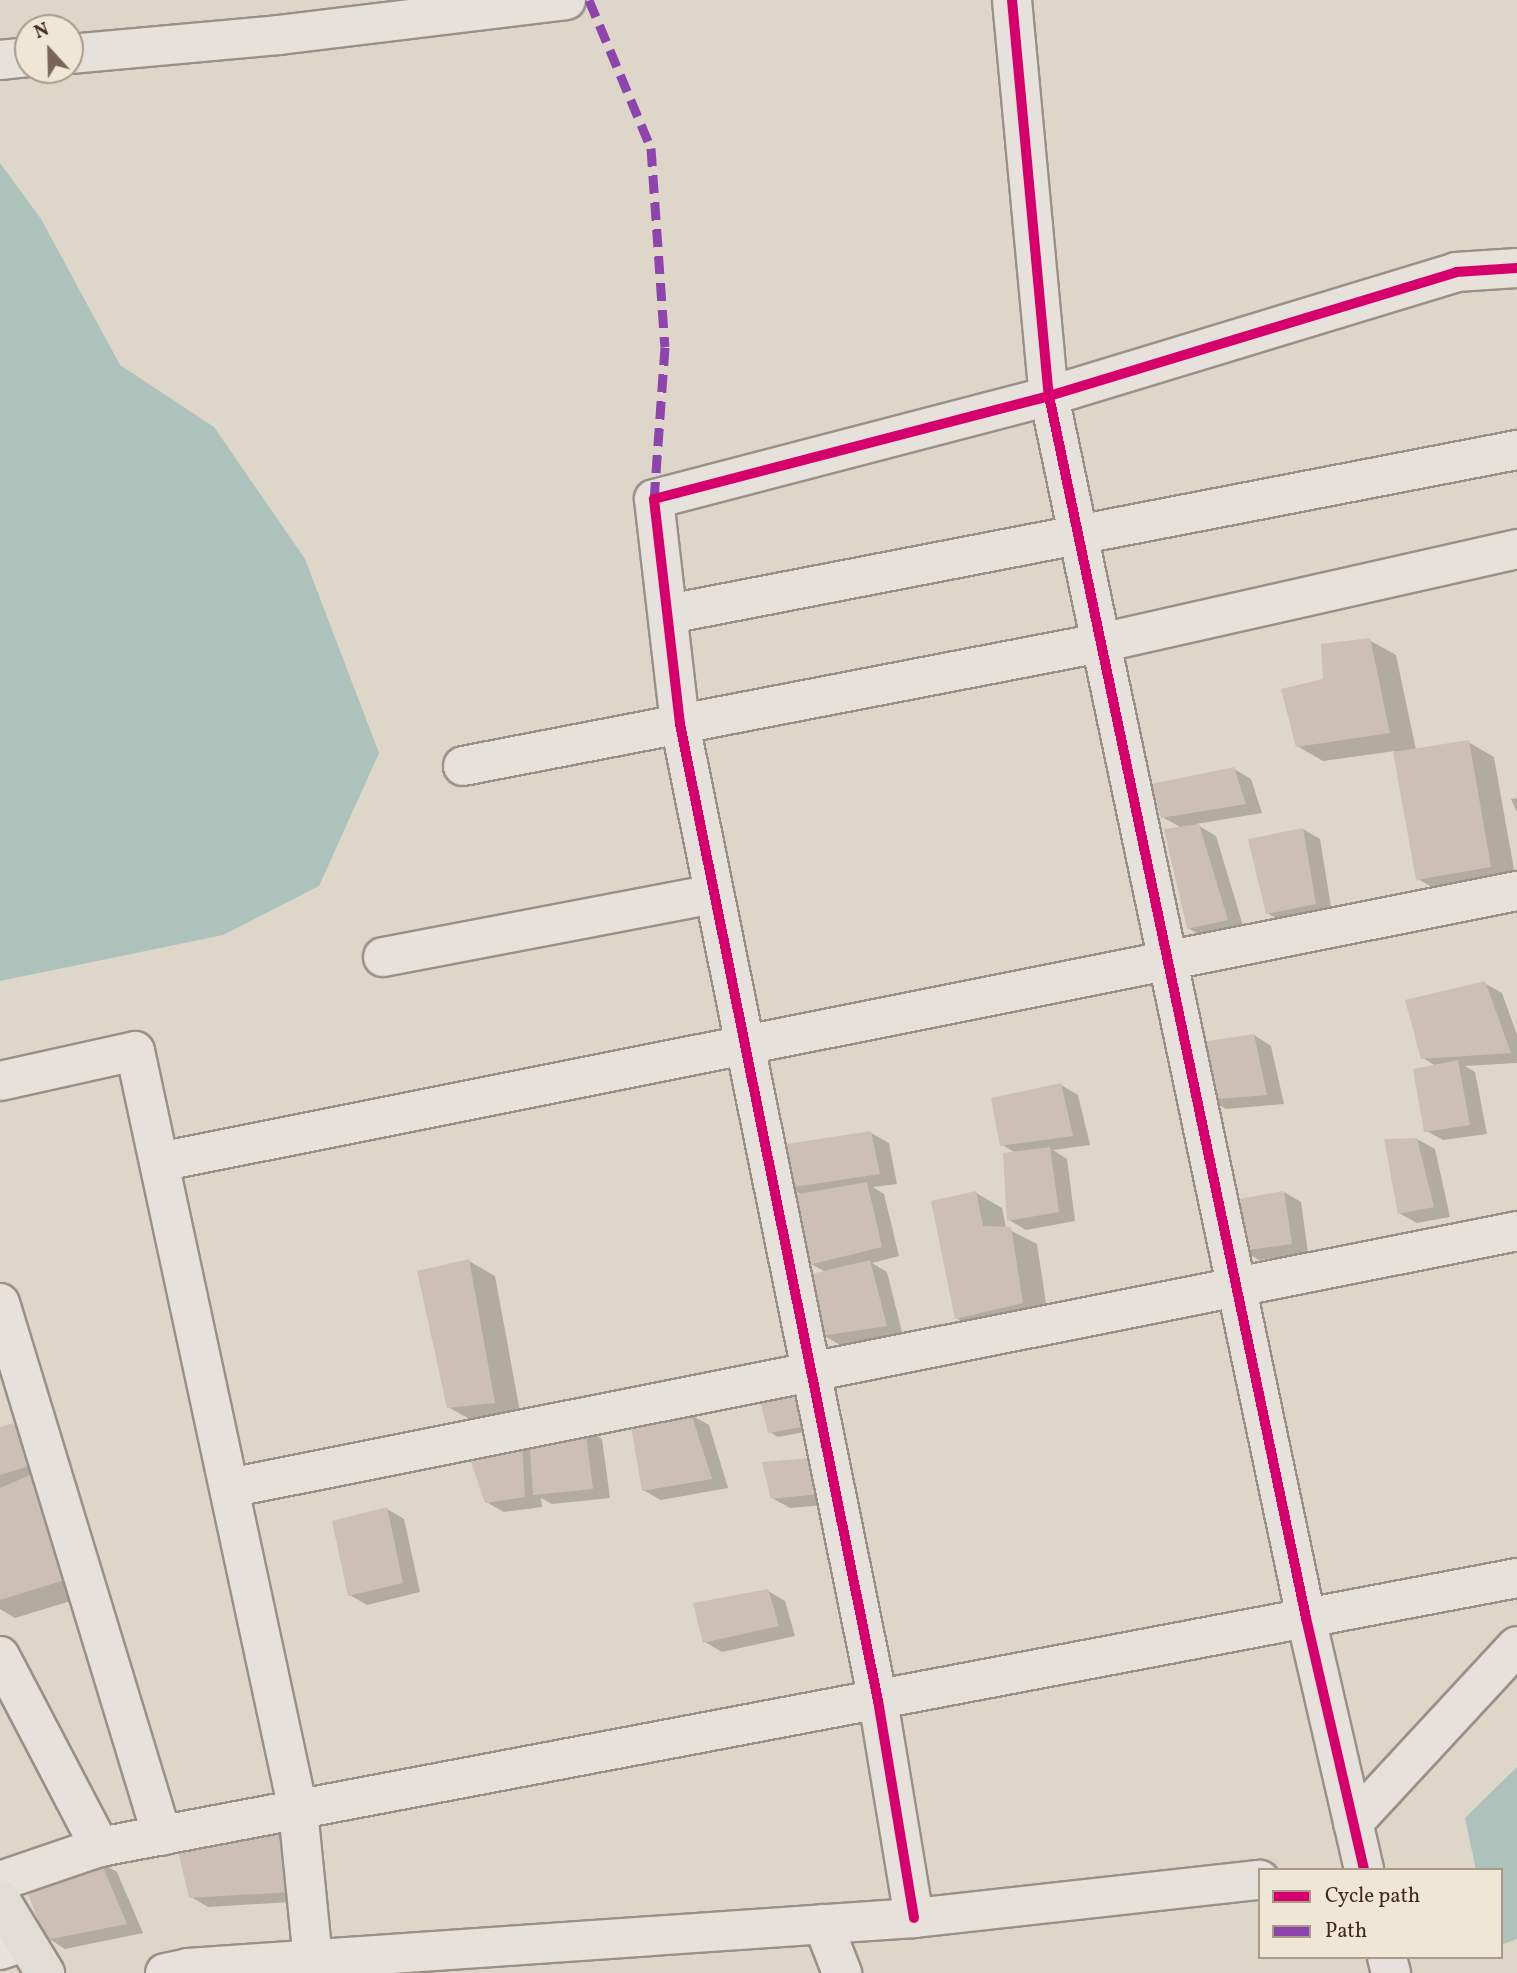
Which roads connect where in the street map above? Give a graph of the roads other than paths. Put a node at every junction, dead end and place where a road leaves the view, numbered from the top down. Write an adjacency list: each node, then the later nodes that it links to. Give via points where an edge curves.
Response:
1 (566, 0): 3 (street)
2 (1012, 0): 5 (street)
3 (84, 53)
4 (1517, 268): 5 (street, via 1457,272)
5 (1049, 396): 7 (street); 9 (street, via 654,499)
6 (1517, 450): 7 (street)
7 (1077, 531): 9 (street); 10 (street)
8 (1517, 549): 10 (street)
9 (669, 614): 11 (street)
10 (1100, 643): 11 (street); 16 (street)
11 (680, 724): 12 (street); 14 (street)
12 (463, 766)
13 (1517, 891): 16 (street)
14 (714, 894): 15 (street); 17 (street)
15 (383, 957)
16 (1168, 962): 17 (street); 21 (street)
17 (745, 1046): 19 (street); 23 (street)
18 (0, 1081): 19 (street, via 135,1051)
19 (159, 1162): 24 (street)
20 (1517, 1231): 21 (street)
21 (1236, 1286): 23 (street); 26 (street)
22 (0, 1303): 32 (street)
23 (813, 1371): 24 (street); 29 (street)
24 (229, 1488): 30 (street)
25 (1517, 1578): 26 (street)
26 (1306, 1618): 29 (street); 31 (street)
27 (1517, 1646): 31 (street)
28 (0, 1656): 33 (street)
29 (878, 1701): 30 (street); 38 (street)
30 (298, 1810): 32 (street); 41 (street)
31 (1353, 1823): 34 (street)
32 (162, 1836): 33 (street)
33 (100, 1847): 36 (street)
34 (1359, 1868)
35 (1258, 1880): 38 (street)
36 (0, 1881)
37 (0, 1899): 40 (main road)
38 (914, 1918): 39 (street)
39 (823, 1924): 41 (street); 43 (street)
40 (23, 1955)
41 (313, 1959): 42 (street)
42 (182, 1971)
43 (842, 1973)

